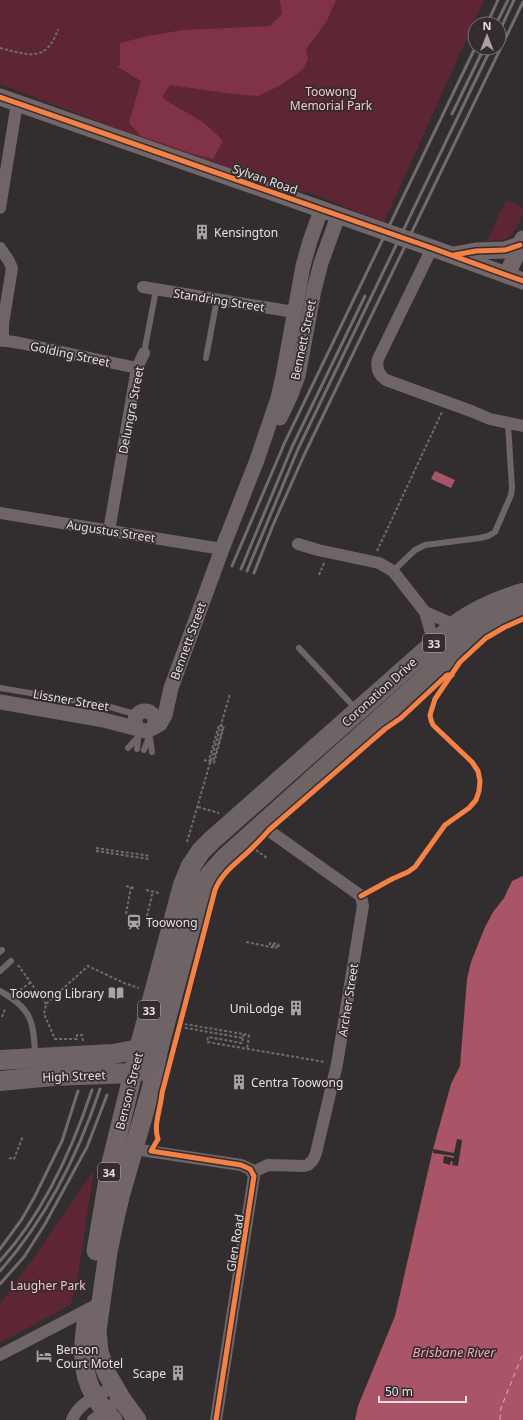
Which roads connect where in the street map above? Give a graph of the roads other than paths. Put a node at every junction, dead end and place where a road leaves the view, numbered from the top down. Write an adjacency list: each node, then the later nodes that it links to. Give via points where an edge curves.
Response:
1 (0, 97): 2 (main road, Sylvan Road)
2 (17, 103): 3 (street); 4 (main road, Sylvan Road)
3 (0, 208)
4 (321, 210): 5 (main road, Sylvan Road); 14 (street, Bennett Street, via 305,259)
5 (338, 216): 8 (main road, Sylvan Road); 14 (street, Bennett Street)
6 (522, 242): 9 (main road, via 505,250); 10 (main road)
7 (0, 248): 15 (street, via 12,268)
8 (432, 248): 9 (main road, Sylvan Road); 19 (street, via 378,359 377,368 386,380)
9 (452, 255): 10 (main road, Sylvan Road)
10 (518, 276)
11 (143, 287): 12 (street, Standring Street)
12 (156, 290): 13 (street, Standring Street); 16 (lane, Delungra Street)
13 (217, 299): 14 (street, Standring Street); 17 (lane)
14 (302, 313): 24 (street, Bennett Street, via 296,381 285,408 257,460)
15 (1, 342): 18 (street, Golding Street, via 26,344)
16 (144, 353): 18 (street, Delungra Street)
17 (206, 358)
18 (137, 368): 22 (street, Delungra Street)
19 (508, 424): 20 (street); 25 (lane, via 512,495 495,532 480,538 424,545)
20 (523, 426)
21 (0, 513): 22 (street, Augustus Street)
22 (109, 531): 24 (street, Augustus Street)
23 (298, 544): 25 (street, via 379,563)
24 (222, 550): 35 (street, Bennett Street, via 171,688 165,715 160,724)
25 (393, 571): 28 (street)
26 (523, 593): 29 (highway, Coronation Drive / 33, via 480,609)
27 (523, 609): 39 (highway, Coronation Drive / 33, via 496,621 471,638)
28 (425, 612): 29 (street); 30 (street)
29 (454, 625): 30 (highway, Coronation Drive / 33)
30 (432, 644): 34 (highway, Coronation Drive / 33)
31 (300, 648): 34 (lane)
32 (0, 688): 35 (lane, Lissner Street, via 107,706 131,713)
33 (0, 702): 35 (street, Lissner Street)
34 (358, 711): 38 (highway, Coronation Drive / 33)
35 (144, 725): 35 (lane, via 145,745 140,750); 36 (lane, via 134,743); 37 (lane)
36 (128, 748)
37 (152, 752)
38 (245, 809): 46 (highway, Benson Street / 33, via 201,851 183,885)
39 (265, 828): 43 (highway, Benson Street / 33, via 214,870 202,890); 50 (street, Archer Street, via 361,896 363,906 337,1064 313,1160 304,1166 268,1166)
40 (11, 961): 41 (lane)
41 (0, 971)
42 (0, 991): 44 (lane, via 16,1001 30,1016 35,1035)
43 (159, 1046): 46 (highway, 33, via 149,1066); 48 (main road, Benson Street / 34)
44 (35, 1058): 45 (highway, High Street); 46 (highway, High Street, via 113,1054)
45 (1, 1059)
46 (138, 1064): 47 (highway, High Street); 48 (main road); 51 (main road, Benson Street / 34, via 110,1167)
47 (0, 1081)
48 (151, 1090): 49 (main road, Benson Street / 34)
49 (134, 1149): 50 (street, via 241,1165); 51 (main road, Benson Street / 34)
50 (252, 1172): 57 (street, Glen Road, via 254,1181)
51 (94, 1306): 52 (street); 53 (main road, Benson Street / 34, via 102,1363); 54 (main road, Benson Street / 34, via 84,1334 84,1361)
52 (0, 1355)
53 (117, 1392): 54 (street); 56 (main road, 34)
54 (101, 1412): 55 (street, via 77,1410)
55 (72, 1420)
56 (137, 1420)
57 (216, 1420)

